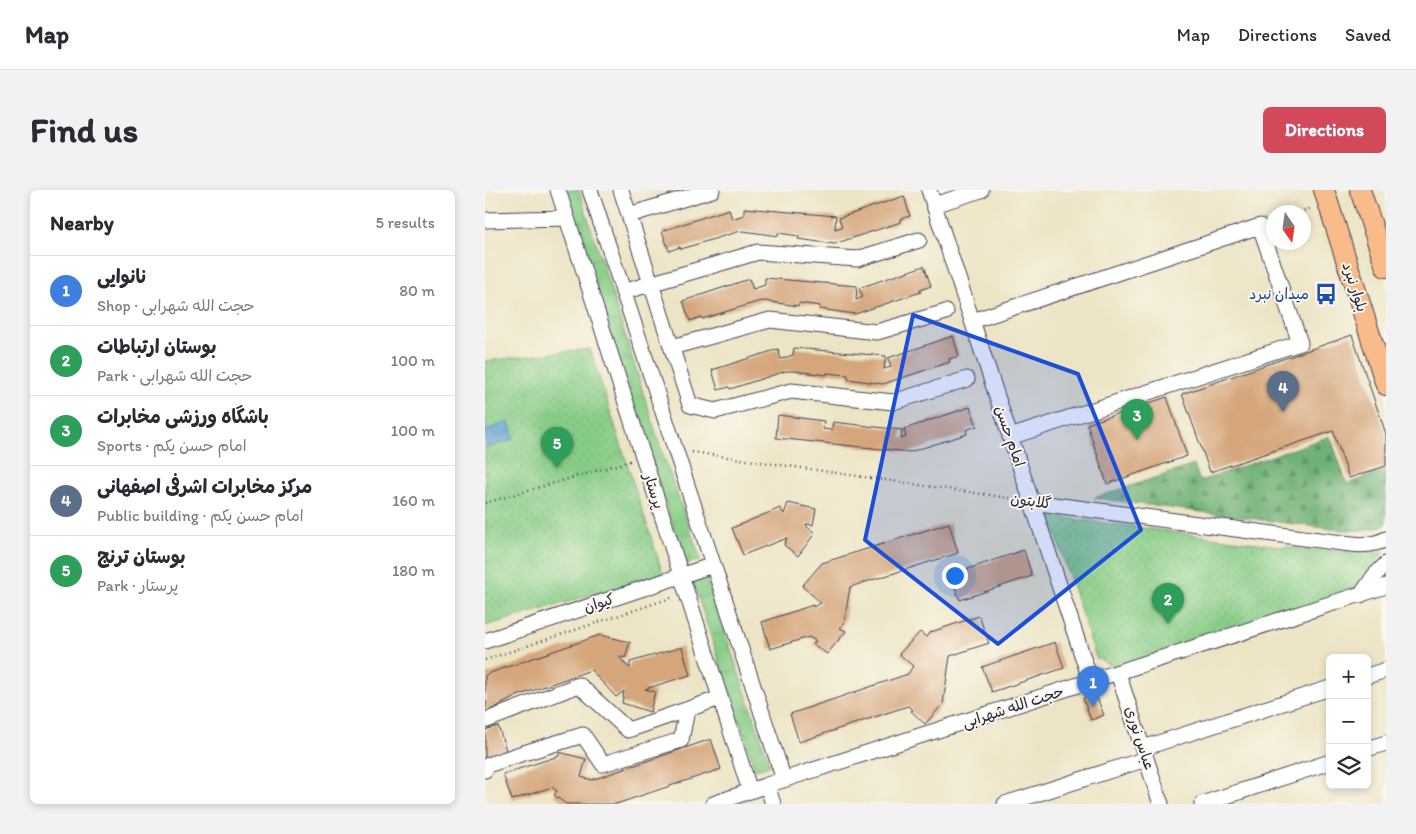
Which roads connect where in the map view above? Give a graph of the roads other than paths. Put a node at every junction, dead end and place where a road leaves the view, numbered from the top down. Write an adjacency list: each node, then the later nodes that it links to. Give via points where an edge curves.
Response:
1 (558, 190): 11 (street, پرستار)
2 (590, 190): 16 (street)
3 (621, 190): 10 (street)
4 (712, 190): 10 (street)
5 (929, 190): 9 (street, امام حسن)
6 (981, 190): 9 (street)
7 (1324, 190): 21 (main road, بلوار نبرد)
8 (1360, 190): 14 (main road)
9 (934, 206): 18 (street, امام حسن)
10 (629, 215): 15 (street)
11 (567, 218): 12 (street); 27 (street, پرستار)
12 (485, 220)
13 (919, 240): 15 (street, via 857,258 759,252)
14 (1386, 267)
15 (651, 283): 16 (street); 19 (street)
16 (623, 292): 26 (street)
17 (945, 312): 19 (street, via 877,332 770,320)
18 (972, 322): 22 (street, امام حسن); 22 (street, via 1260,226 1300,343)
19 (672, 347): 20 (street, via 690,405 715,411 791,391 893,402)
20 (967, 379)
21 (1386, 385)
22 (1010, 437): 23 (street, امام حسن)
23 (1032, 502): 24 (street, گلابتون, via 1334,542 1363,544); 34 (street, امام حسن)
24 (1386, 539)
25 (1386, 564): 29 (street)
26 (713, 565): 27 (street, کیوان); 44 (street)
27 (681, 576): 30 (street, کیوان); 36 (street, پرستار)
28 (1386, 586): 29 (street, حجت الله شهرابی)
29 (1361, 595): 32 (street, حجت الله شهرابی)
30 (485, 640)
31 (1386, 670): 33 (street)
32 (1118, 673): 34 (street, حجت الله شهرابی); 41 (street, عباس نوری)
33 (1371, 675)
34 (1091, 682): 44 (street, حجت الله شهرابی)
35 (1326, 689): 41 (street)
36 (720, 698): 37 (street); 46 (street, پرستار)
37 (687, 710): 38 (street, via 627,730 579,685); 43 (street, via 681,740 603,764 583,735 488,765)
38 (485, 719)
39 (1386, 743): 40 (street)
40 (1371, 748)
41 (1144, 753): 49 (street); 50 (street, عباس نوری)
42 (1326, 763): 51 (street)
43 (485, 770)
44 (784, 780): 45 (street, حجت الله شهرابی)
45 (767, 785): 46 (street, حجت الله شهرابی); 48 (street)
46 (750, 791): 47 (street, حجت الله شهرابی)
47 (713, 804)
48 (773, 804)
49 (1005, 804)
50 (1161, 804)
51 (1202, 804)

